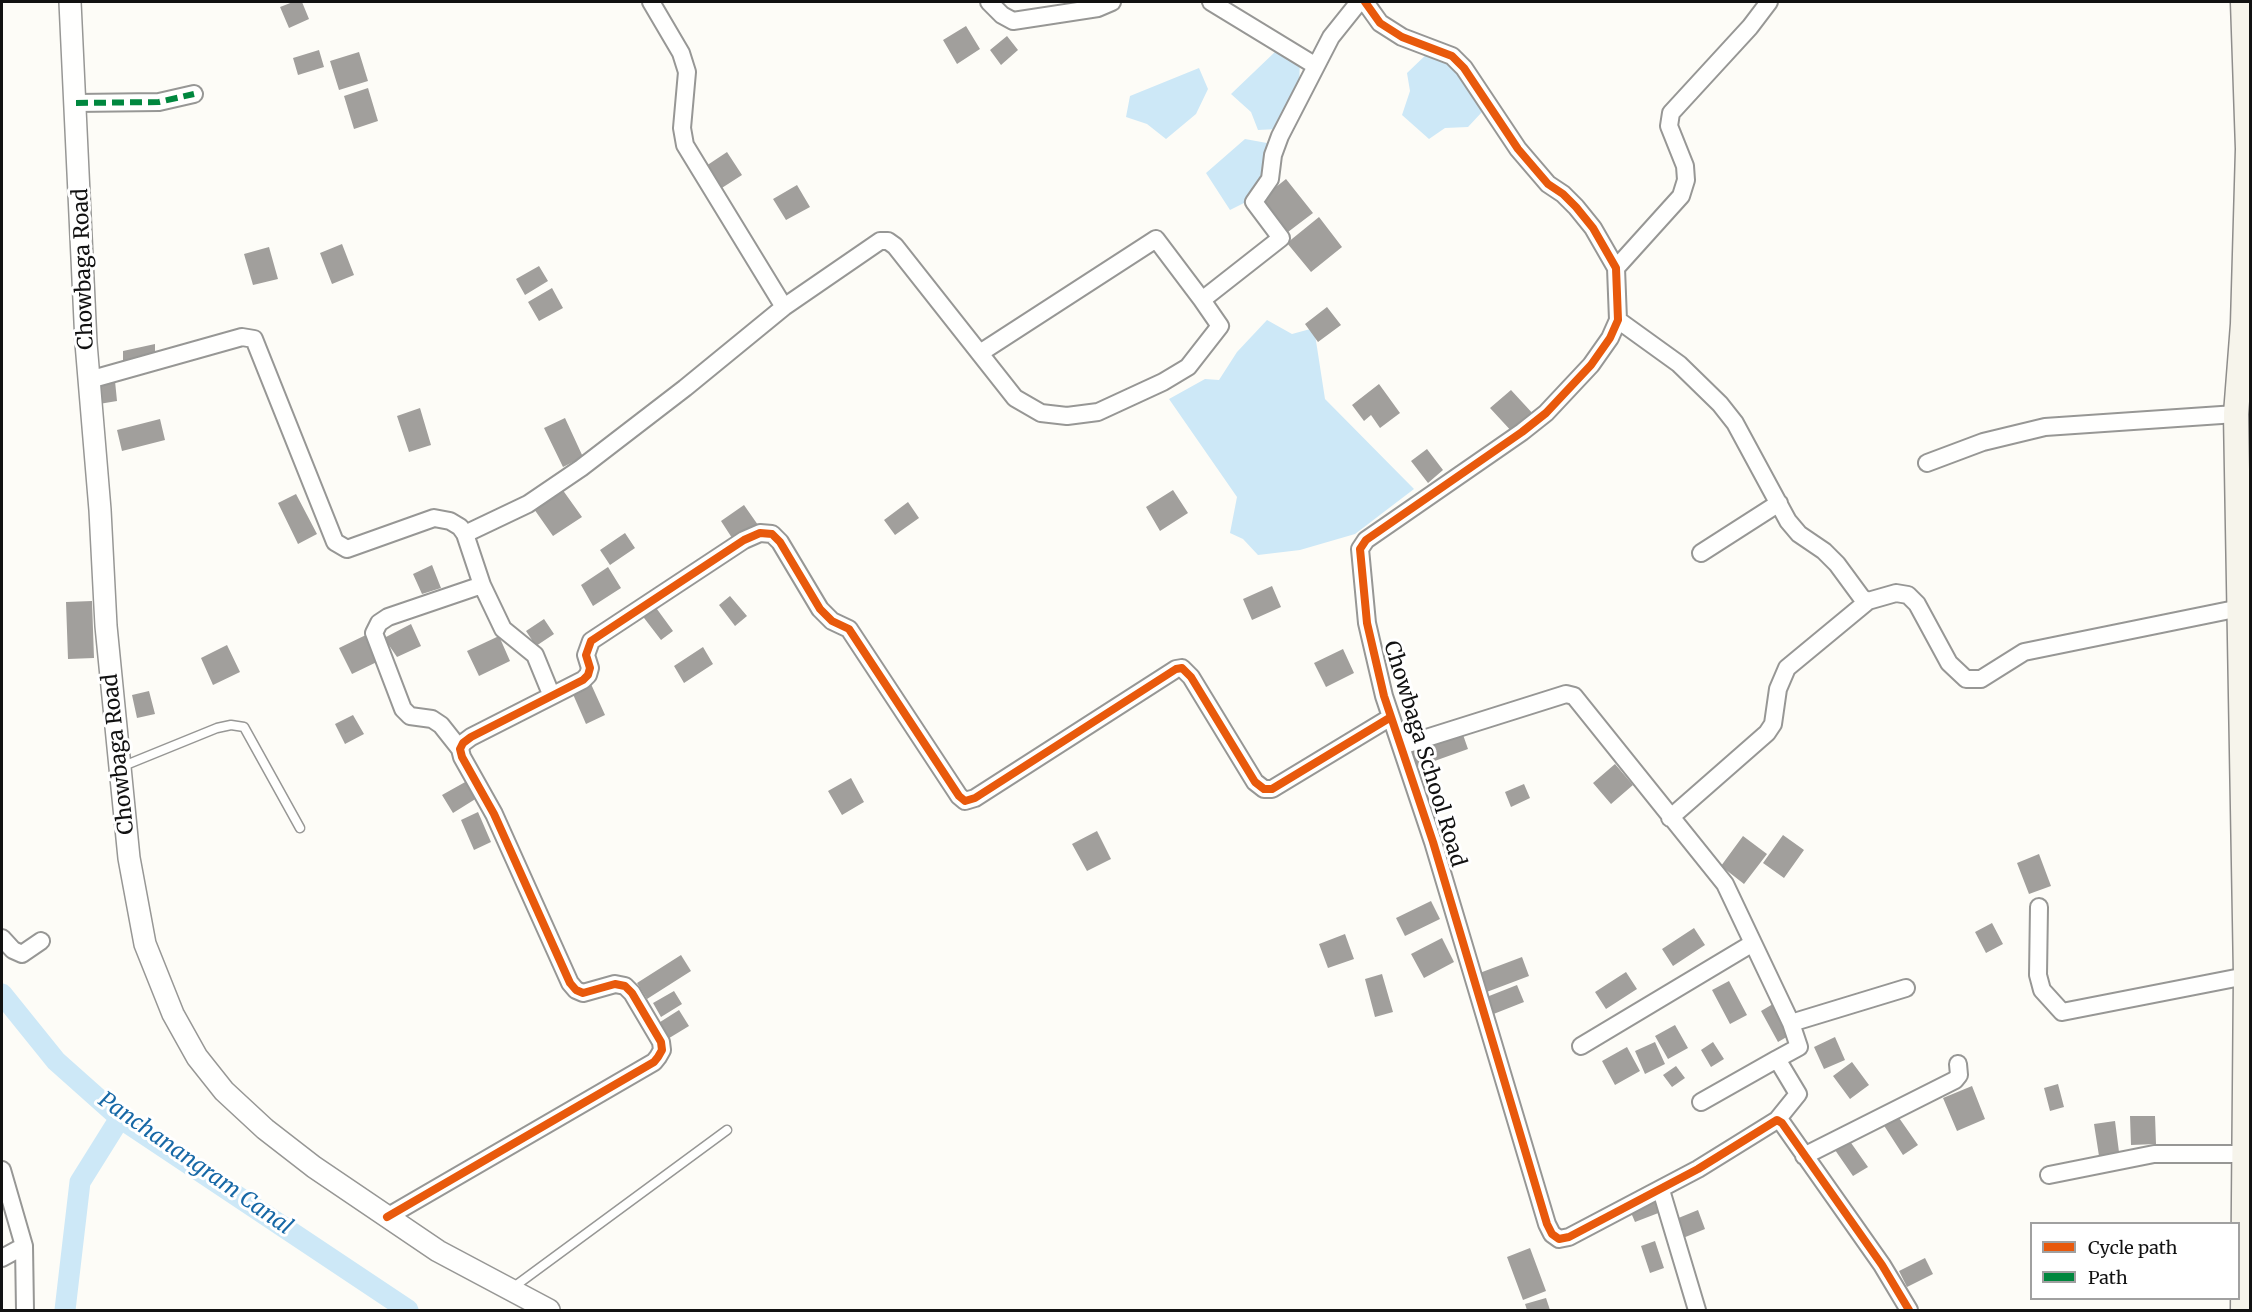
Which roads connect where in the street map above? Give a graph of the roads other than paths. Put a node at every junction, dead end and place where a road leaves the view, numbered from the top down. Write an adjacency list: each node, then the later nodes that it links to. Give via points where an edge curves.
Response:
1 (70, 2): 12 (street, Chowbaga Road)
2 (651, 2): 16 (street, via 681,53 687,72 684,145)
3 (989, 2): 4 (street, via 1013,21 1098,8)
4 (1112, 2)
5 (1211, 2): 10 (street)
6 (1359, 2): 10 (street, via 1331,37)
7 (1365, 2): 14 (street, via 1380,23 1402,37 1452,56 1464,68 1502,128 1538,175 1576,207)
8 (1769, 2): 14 (street, via 1671,113 1669,126 1685,166 1681,196)
9 (2243, 2): 13 (main road)
10 (1316, 66): 15 (street, via 1280,136 1270,179 1254,202 1281,238)
11 (194, 94): 12 (street, via 159,102)
12 (76, 103): 20 (street, Chowbaga Road)
13 (2249, 149): 18 (main road)
14 (1616, 268): 17 (street)
15 (1202, 300): 19 (street, via 1156,239); 19 (street, via 1220,326 1188,367 1098,412 1067,416 1041,413 1015,398)
16 (784, 307): 19 (street, via 880,241 888,241); 24 (street, via 581,468 528,504)
17 (1618, 320): 23 (street, via 1679,364 1720,404 1735,423); 30 (street, Chowbaga School Road, via 1590,365 1546,413 1362,544 1367,623)
18 (2247, 324): 21 (main road)
19 (980, 353)
20 (89, 380): 24 (street, via 242,336 254,339 340,548 347,549 434,518 450,521); 33 (street, Chowbaga Road)
21 (2236, 414): 22 (street, via 2045,427 1983,442); 28 (main road)
22 (1928, 463)
23 (1779, 503): 25 (street); 27 (street, via 1799,534 1824,551)
24 (465, 534): 26 (street)
25 (1701, 553)
26 (482, 585): 29 (street, via 503,629 535,655); 32 (street, via 388,617 374,633 403,709 410,716 441,724)
27 (1868, 602): 28 (street, via 1896,592 1908,595 1917,604 1949,663 1966,679 1981,678 2024,652); 34 (street, via 1787,668 1778,689 1773,724 1767,733)
28 (2240, 608): 40 (main road)
29 (551, 694): 30 (street, via 588,675 586,655 591,641 760,533 772,534 780,542 826,617 849,629 958,796 965,801 1176,669 1182,668 1191,677 1255,782 1264,789 1272,789); 32 (street, via 471,737)
30 (1390, 717): 31 (street, Chowbaga School Road)
31 (1401, 746): 34 (street, via 1566,694 1574,696); 53 (street, Chowbaga School Road, via 1552,1234 1558,1239 1569,1237)
32 (460, 749): 54 (street, via 494,814 570,983 583,993 615,984 626,986 661,1042 662,1050 654,1062)
33 (120, 767): 35 (lane, via 217,728 244,727); 54 (street, Chowbaga Road, via 129,858 146,944 173,1014 197,1058 224,1091 265,1129)
34 (1670, 818): 39 (street, via 1725,884)
35 (300, 828)
36 (2039, 907): 40 (street, via 2038,975 2042,990 2062,1012)
37 (2, 938): 38 (street, via 22,954)
38 (41, 941)
39 (1753, 943): 42 (street); 43 (street)
40 (2246, 976): 49 (main road)
41 (1906, 988): 42 (street)
42 (1791, 1023): 44 (street, via 1799,1047)
43 (1581, 1046)
44 (1777, 1059): 46 (street); 47 (street, Chowbaga School Road, via 1798,1094)
45 (1958, 1064): 50 (street, via 1955,1080)
46 (1701, 1102)
47 (1777, 1120): 50 (street); 53 (street, Chowbaga School Road)
48 (727, 1130): 57 (lane)
49 (2245, 1154): 52 (street, via 2154,1154); 62 (main road)
50 (1804, 1156): 61 (street, via 1882,1265)
51 (2, 1170): 55 (street)
52 (2049, 1175)
53 (1661, 1190): 60 (street)
54 (387, 1217): 57 (street, Chowbaga Road)
55 (24, 1246): 56 (street); 58 (street)
56 (2, 1258)
57 (508, 1291): 59 (street, Chowbaga Road)
58 (25, 1311)
59 (549, 1311)
60 (1697, 1311)
61 (1909, 1311)
62 (2243, 1311)

